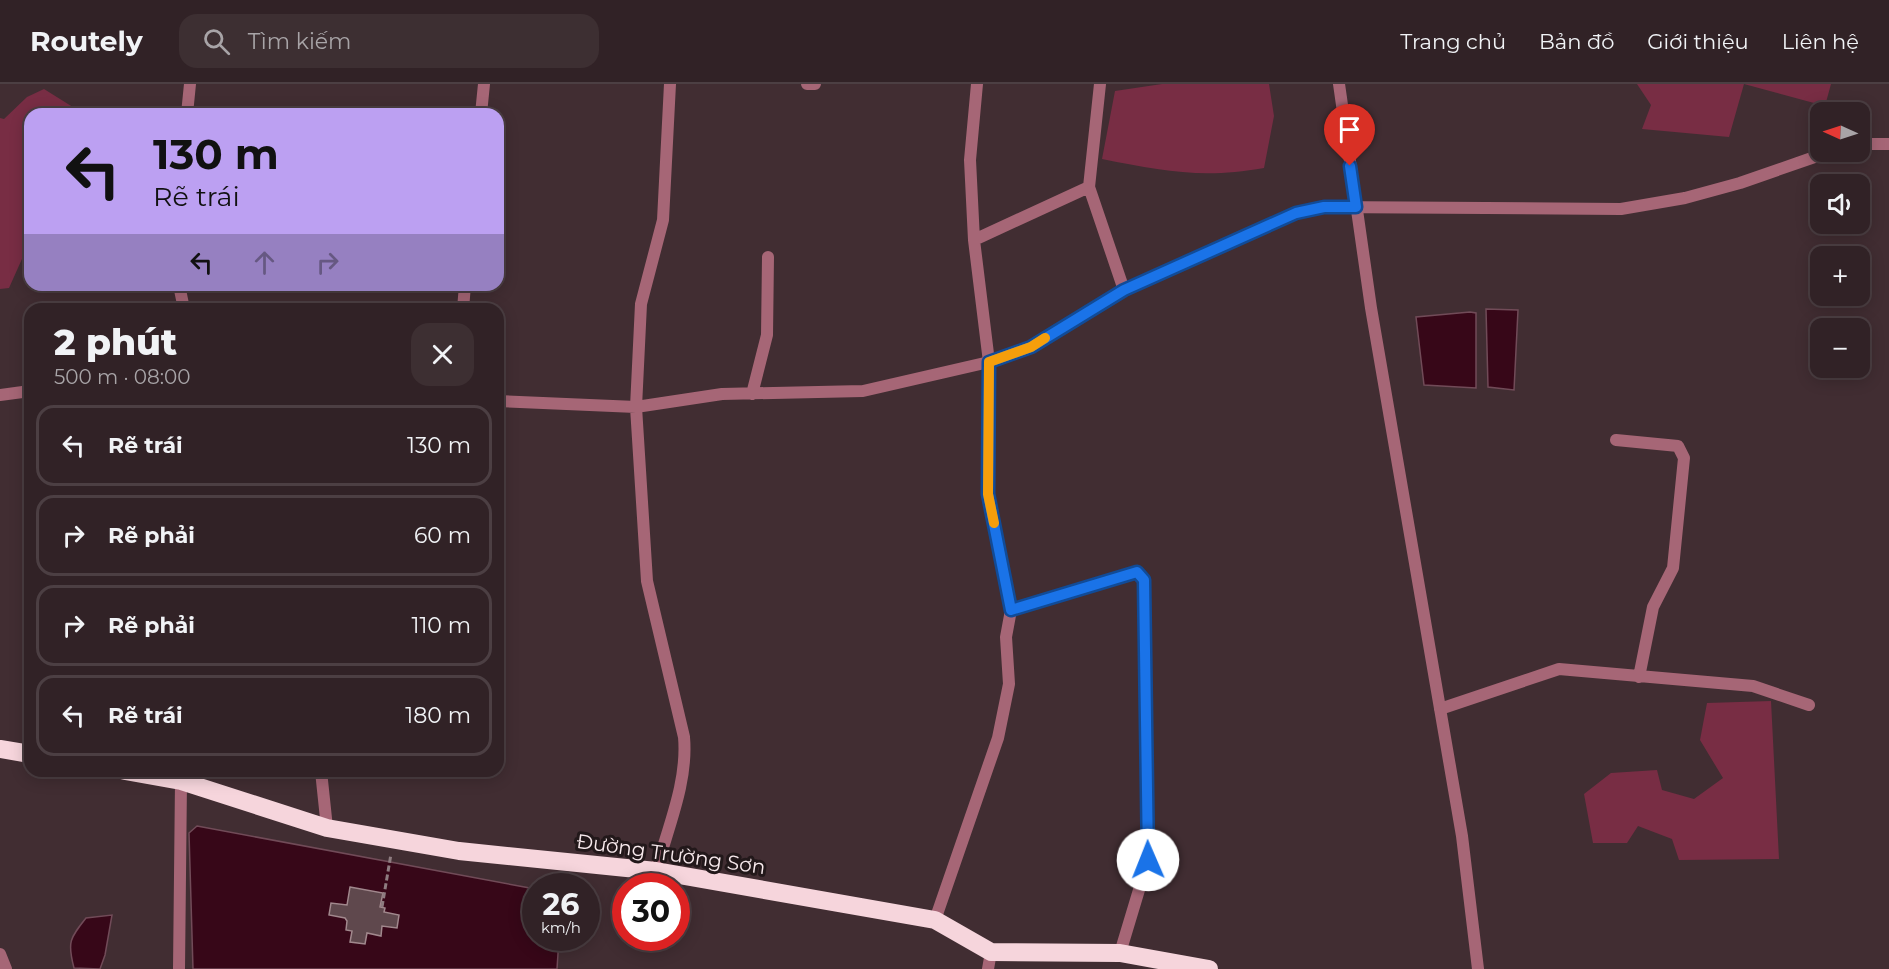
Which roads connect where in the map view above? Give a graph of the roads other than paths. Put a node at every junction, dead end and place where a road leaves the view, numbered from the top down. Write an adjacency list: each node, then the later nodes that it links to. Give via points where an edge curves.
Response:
1 (190, 84): 9 (street)
2 (484, 84): 10 (street)
3 (670, 84): 24 (street, via 663,220 641,304)
4 (807, 84): 5 (street)
5 (815, 84)
6 (977, 84): 16 (street, via 970,160)
7 (1100, 84): 14 (street)
8 (1339, 84): 15 (street)
9 (188, 108)
10 (482, 108)
11 (1870, 144): 12 (street)
12 (1889, 144)
13 (1810, 159): 15 (street, via 1684,198 1621,209)
14 (1089, 187): 16 (street); 18 (street)
15 (1356, 207): 18 (street, via 1324,207 1296,213); 29 (street)
16 (974, 240): 19 (street)
17 (768, 257): 21 (street, via 767,335)
18 (1124, 290): 19 (street, via 1031,347)
19 (989, 362): 21 (street, via 863,391); 26 (street, via 988,494)
20 (24, 392): 22 (street)
21 (752, 394): 24 (street, via 722,394)
22 (0, 395)
23 (504, 401): 24 (street)
24 (636, 407): 36 (street, via 647,581 686,756)
25 (1616, 440): 27 (street, via 1678,446 1684,458 1673,568 1653,607)
26 (1011, 610): 37 (street, via 1006,637 1009,684 998,738); 38 (street, via 1137,572 1144,580 1148,860)
27 (1639, 677): 28 (street, via 1753,686); 29 (street, via 1559,669)
28 (1809, 705)
29 (1440, 709): 44 (street, via 1462,836)
30 (0, 749): 31 (highway)
31 (24, 753)
32 (159, 777): 34 (highway, Đường Trường Sơn)
33 (322, 777): 35 (street)
34 (181, 781): 35 (highway, Đường Trường Sơn); 42 (street)
35 (327, 828): 36 (highway, Đường Trường Sơn, via 459,851)
36 (656, 871): 37 (highway, Đường Trường Sơn)
37 (935, 920): 40 (highway, Đường Trường Sơn)
38 (1120, 953): 40 (highway, Đường Trường Sơn); 43 (highway, Đường Trường Sơn)
39 (0, 954): 41 (street)
40 (990, 960)
41 (6, 969)
42 (179, 969)
43 (1209, 969)
44 (1478, 969)

